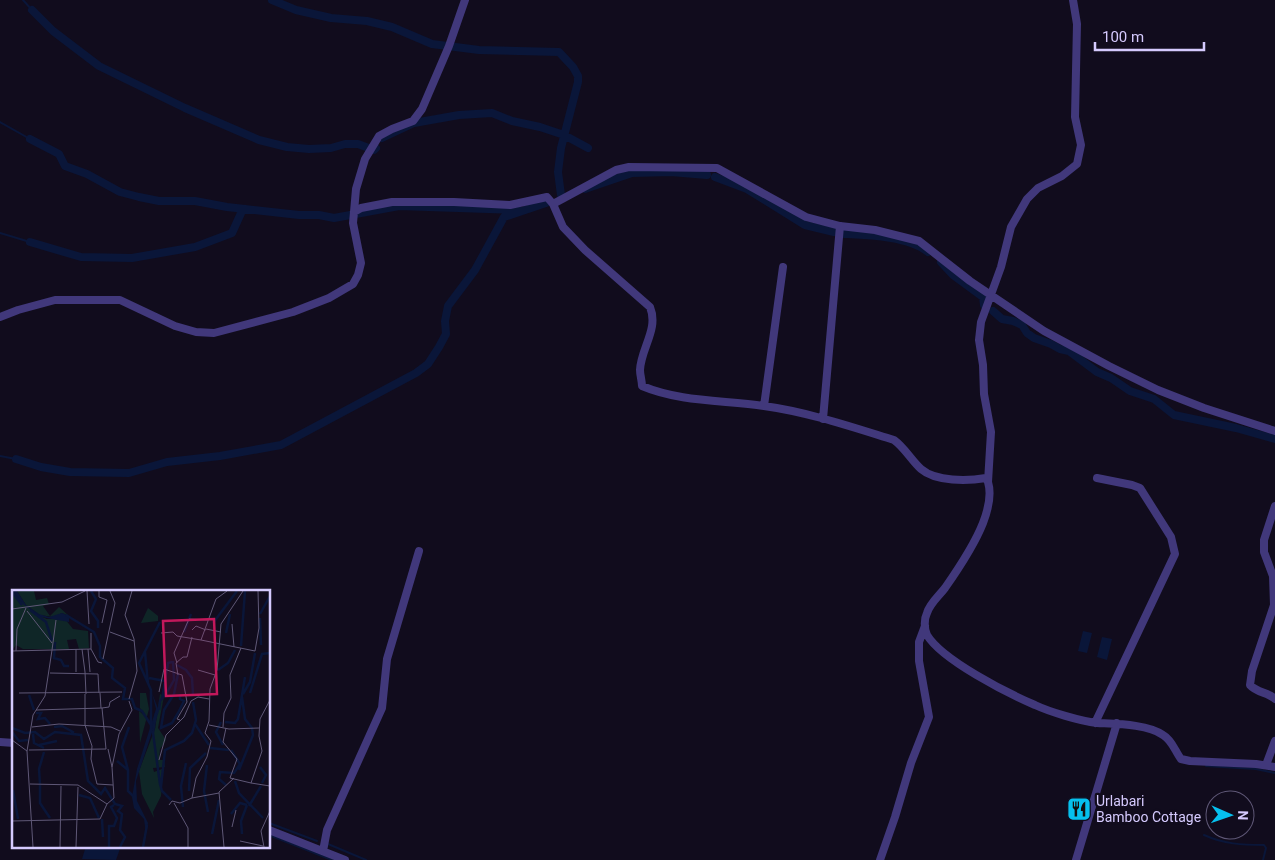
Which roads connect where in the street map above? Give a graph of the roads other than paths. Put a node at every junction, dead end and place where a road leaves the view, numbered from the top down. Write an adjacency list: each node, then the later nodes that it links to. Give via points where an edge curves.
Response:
1 (465, 0): 4 (street, via 422,109 413,121 379,136 365,159 356,189)
2 (1073, 0): 7 (street, via 1077,24 1075,117 1081,146 1077,164 1038,188 1028,199 1011,227)
3 (553, 204): 4 (street, via 545,197 510,205 392,202); 5 (street, via 616,170 629,167 717,168 806,217); 9 (street, via 563,227 650,307 654,316 640,369 642,386 665,394)
4 (357, 210): 8 (street, via 353,223 360,263 353,284 329,298 293,312 214,333 176,326 120,300 55,300)
5 (840, 226): 7 (street, via 919,240); 10 (street)
6 (783, 267): 9 (street)
7 (990, 295): 11 (street, via 1044,331 1158,390); 13 (street, via 979,340 991,432)
8 (0, 317)
9 (764, 406): 10 (street)
10 (823, 419): 13 (street, via 894,440 930,476 949,480 986,478)
11 (1275, 431)
12 (1098, 478): 18 (street, via 1140,488 1170,537 1174,554)
13 (988, 482): 16 (street, via 989,499 982,525 944,590 931,604)
14 (1275, 506): 17 (street, via 1264,540 1264,552 1273,576 1274,605 1250,685)
15 (419, 551): 24 (street, via 387,659 382,708 327,830)
16 (924, 626): 18 (street, via 941,651 1006,693 1045,710); 26 (street, via 919,642 919,661 929,717)
17 (1275, 699)
18 (1095, 723): 19 (street)
19 (1117, 723): 21 (street, via 1157,731 1169,740 1182,759); 27 (street)
20 (1275, 740): 21 (street)
21 (1266, 765): 22 (street)
22 (1275, 767)
23 (270, 830): 24 (street)
24 (323, 851): 25 (street)
25 (345, 860)
26 (880, 860)
27 (1076, 860)

